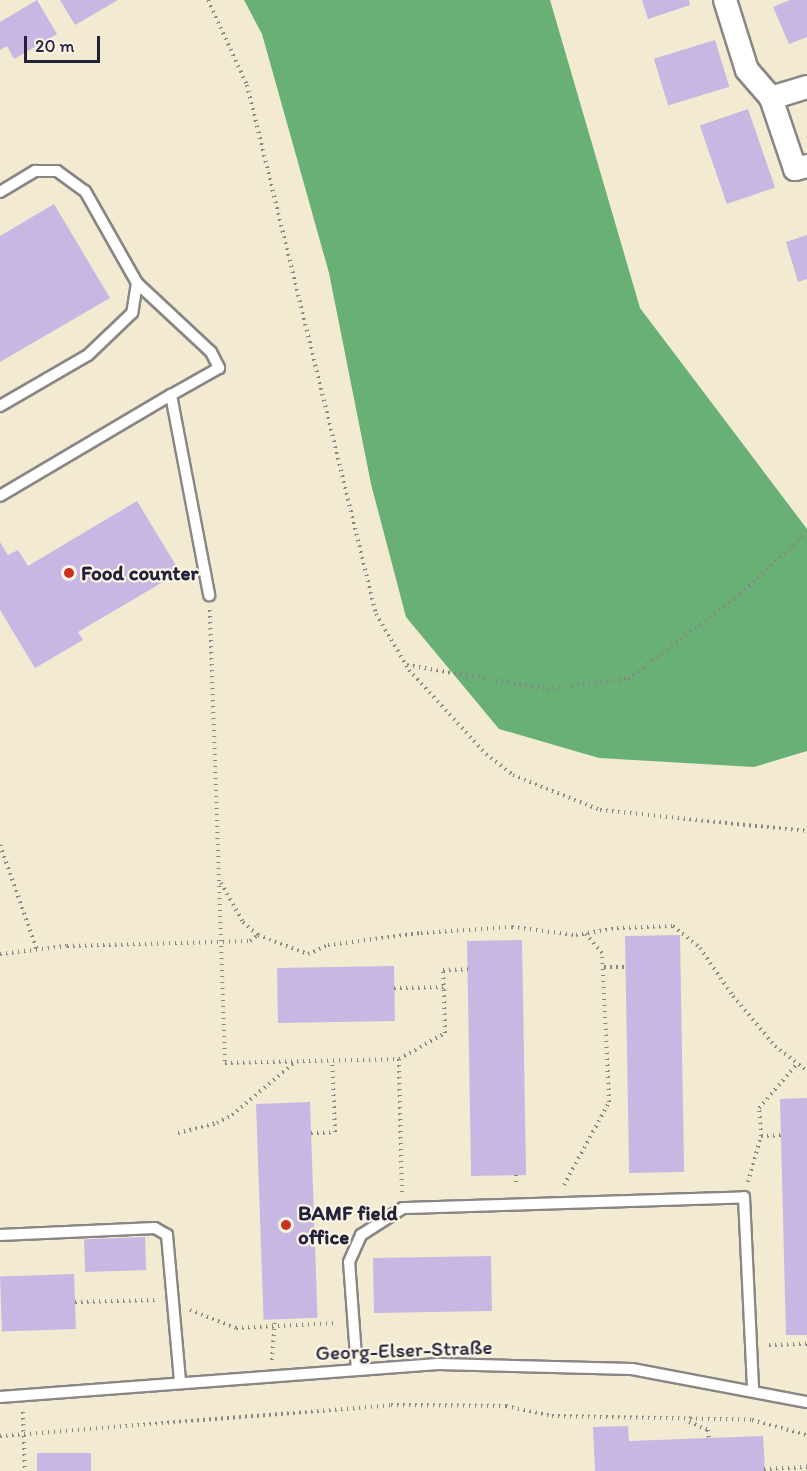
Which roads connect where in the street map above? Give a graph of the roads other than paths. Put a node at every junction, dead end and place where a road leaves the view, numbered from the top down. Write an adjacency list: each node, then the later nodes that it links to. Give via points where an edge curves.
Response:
1 (725, 0): 3 (street, via 747,70)
2 (807, 87): 3 (street)
3 (771, 98): 4 (street, via 795,170)
4 (807, 166)
5 (0, 192): 6 (lane, via 35,171 57,171 85,191)
6 (137, 283): 7 (lane, via 211,352 219,368); 8 (lane, via 132,313 88,355)
7 (171, 395): 9 (lane); 10 (lane)
8 (0, 406)
9 (0, 496)
10 (209, 595)
11 (0, 1235): 13 (lane, via 155,1228 167,1235)
12 (357, 1370): 13 (lane, Georg-Elser-Straße); 14 (lane, Georg-Elser-Straße, via 438,1364 632,1370); 14 (lane, via 349,1262 361,1235 403,1208 744,1197)
13 (180, 1382): 15 (lane, Georg-Elser-Straße)
14 (753, 1390): 16 (lane, Georg-Elser-Straße)
15 (0, 1397)
16 (807, 1402)

